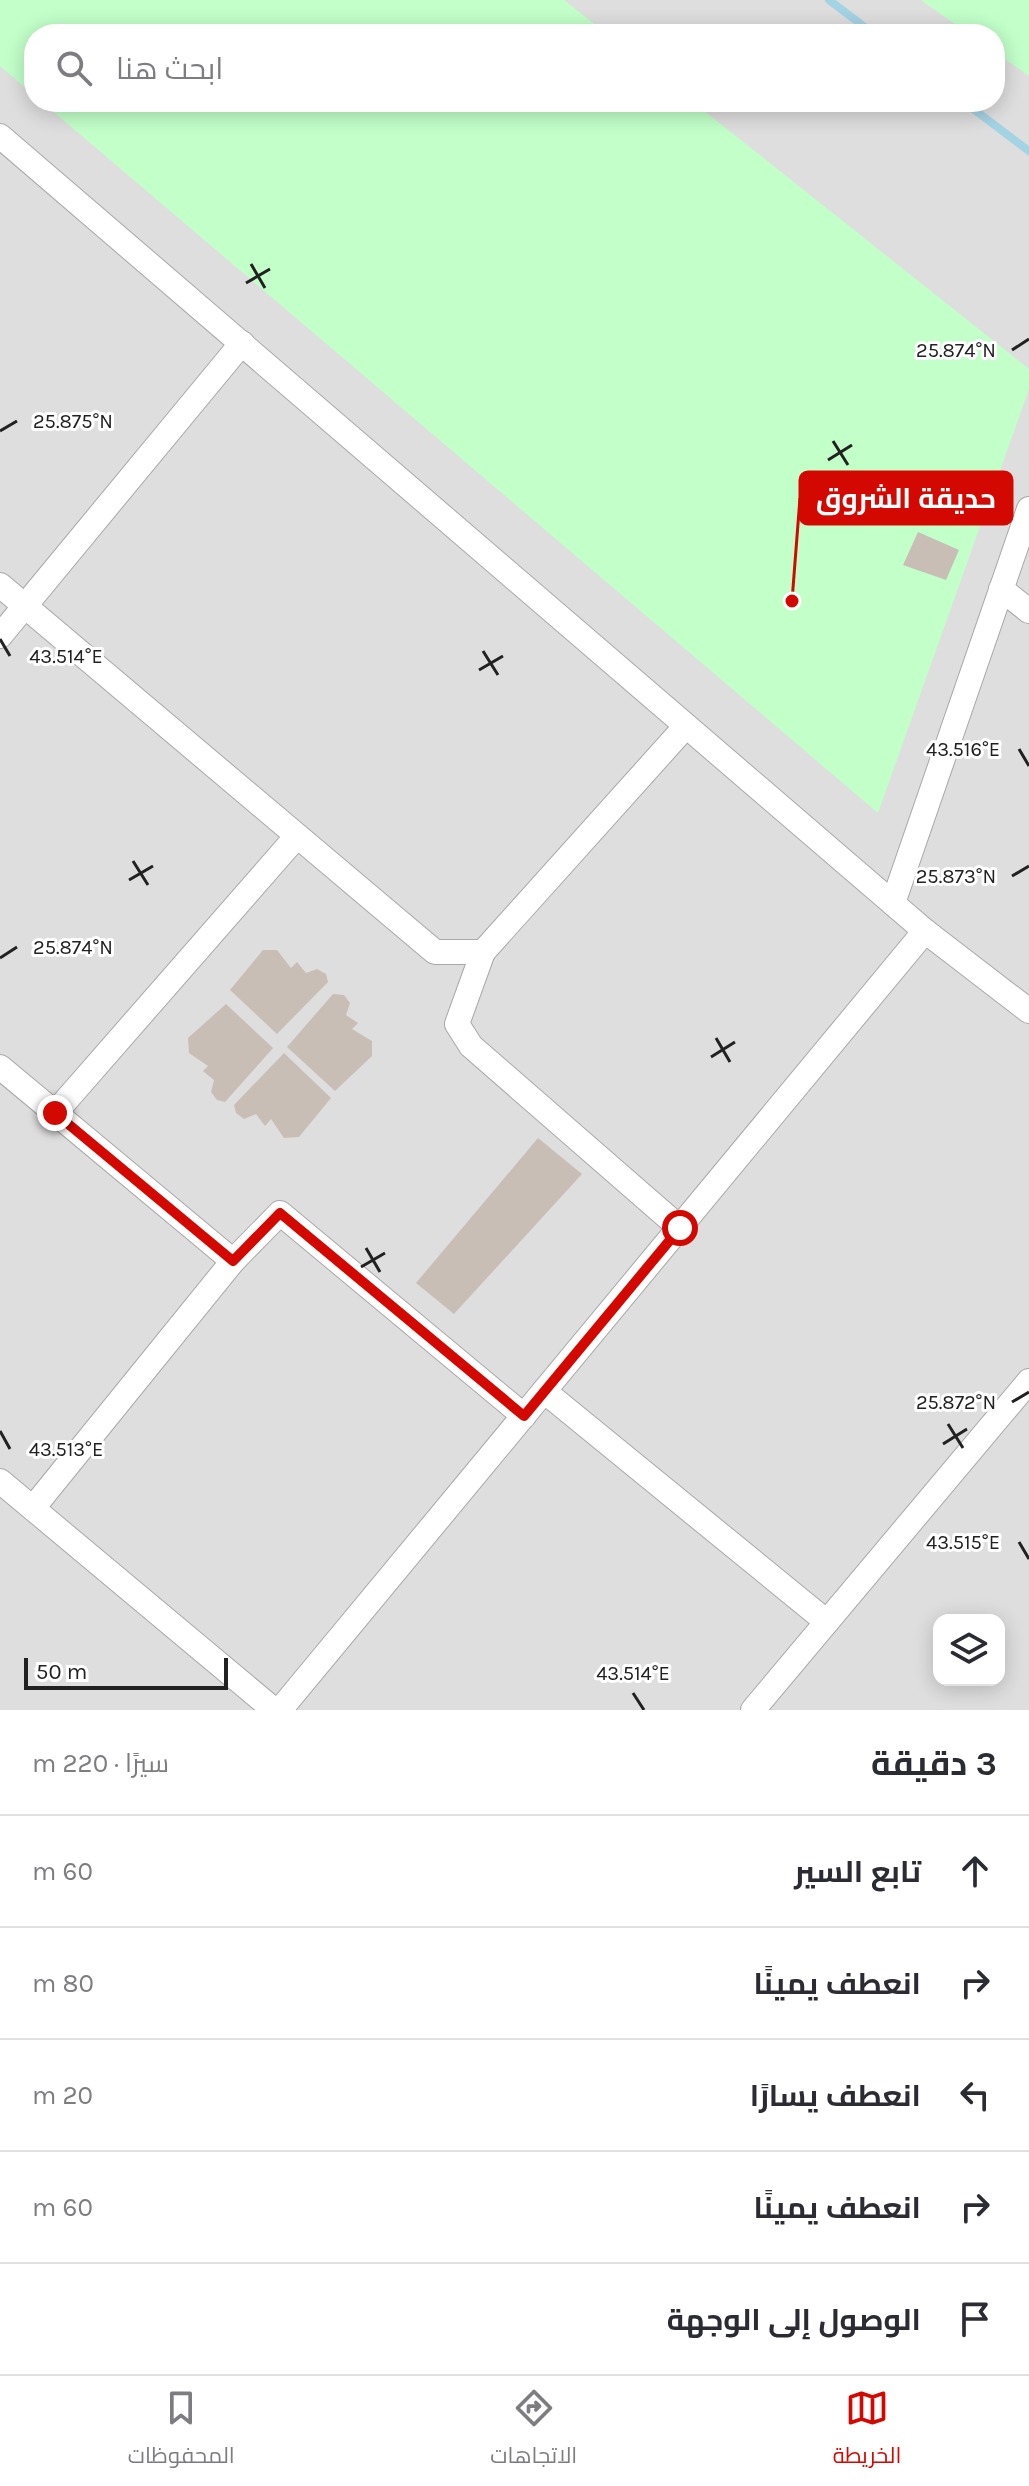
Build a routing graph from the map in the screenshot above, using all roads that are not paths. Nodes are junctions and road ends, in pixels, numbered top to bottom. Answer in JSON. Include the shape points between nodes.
{"nodes":[{"id":1,"x":0,"y":136,"type":"edge"},
{"id":2,"x":242,"y":343,"type":"junction"},
{"id":3,"x":1029,"y":509,"type":"edge"},
{"id":4,"x":0,"y":585,"type":"edge"},
{"id":5,"x":1001,"y":589,"type":"junction"},
{"id":6,"x":23,"y":604,"type":"junction"},
{"id":7,"x":1029,"y":611,"type":"edge"},
{"id":8,"x":0,"y":636,"type":"edge"},
{"id":9,"x":686,"y":726,"type":"junction"},
{"id":10,"x":297,"y":836,"type":"junction"},
{"id":11,"x":893,"y":903,"type":"junction"},
{"id":12,"x":925,"y":931,"type":"junction"},
{"id":13,"x":483,"y":952,"type":"junction"},
{"id":14,"x":1029,"y":1011,"type":"edge"},
{"id":15,"x":0,"y":1067,"type":"edge"},
{"id":16,"x":55,"y":1113,"type":"junction"},
{"id":17,"x":680,"y":1228,"type":"junction"},
{"id":18,"x":233,"y":1261,"type":"junction"},
{"id":19,"x":1029,"y":1381,"type":"edge"},
{"id":20,"x":544,"y":1391,"type":"junction"},
{"id":21,"x":524,"y":1416,"type":"junction"},
{"id":22,"x":0,"y":1481,"type":"edge"},
{"id":23,"x":33,"y":1508,"type":"junction"},
{"id":24,"x":827,"y":1622,"type":"junction"},
{"id":25,"x":277,"y":1710,"type":"edge"},
{"id":26,"x":753,"y":1710,"type":"edge"}],
"edges":[{"from":1,"to":2,"type":"street"},
{"from":2,"to":6,"type":"street"},
{"from":2,"to":9,"type":"street"},
{"from":3,"to":5,"type":"street"},
{"from":4,"to":6,"type":"street"},
{"from":5,"to":7,"type":"street"},
{"from":5,"to":11,"type":"street"},
{"from":6,"to":8,"type":"street"},
{"from":6,"to":10,"type":"street"},
{"from":9,"to":11,"type":"street"},
{"from":9,"to":13,"type":"street"},
{"from":10,"to":13,"type":"street","via":[[435,952]]},
{"from":10,"to":16,"type":"street"},
{"from":11,"to":12,"type":"street"},
{"from":12,"to":14,"type":"street"},
{"from":12,"to":17,"type":"street"},
{"from":13,"to":17,"type":"street","via":[[457,1024],[471,1046]]},
{"from":15,"to":16,"type":"street"},
{"from":16,"to":18,"type":"street"},
{"from":17,"to":20,"type":"street"},
{"from":18,"to":21,"type":"street","via":[[280,1213]]},
{"from":18,"to":23,"type":"street"},
{"from":19,"to":24,"type":"street"},
{"from":20,"to":21,"type":"street"},
{"from":20,"to":24,"type":"street"},
{"from":21,"to":25,"type":"street"},
{"from":22,"to":23,"type":"street"},
{"from":23,"to":25,"type":"street"},
{"from":24,"to":26,"type":"street"}]}
